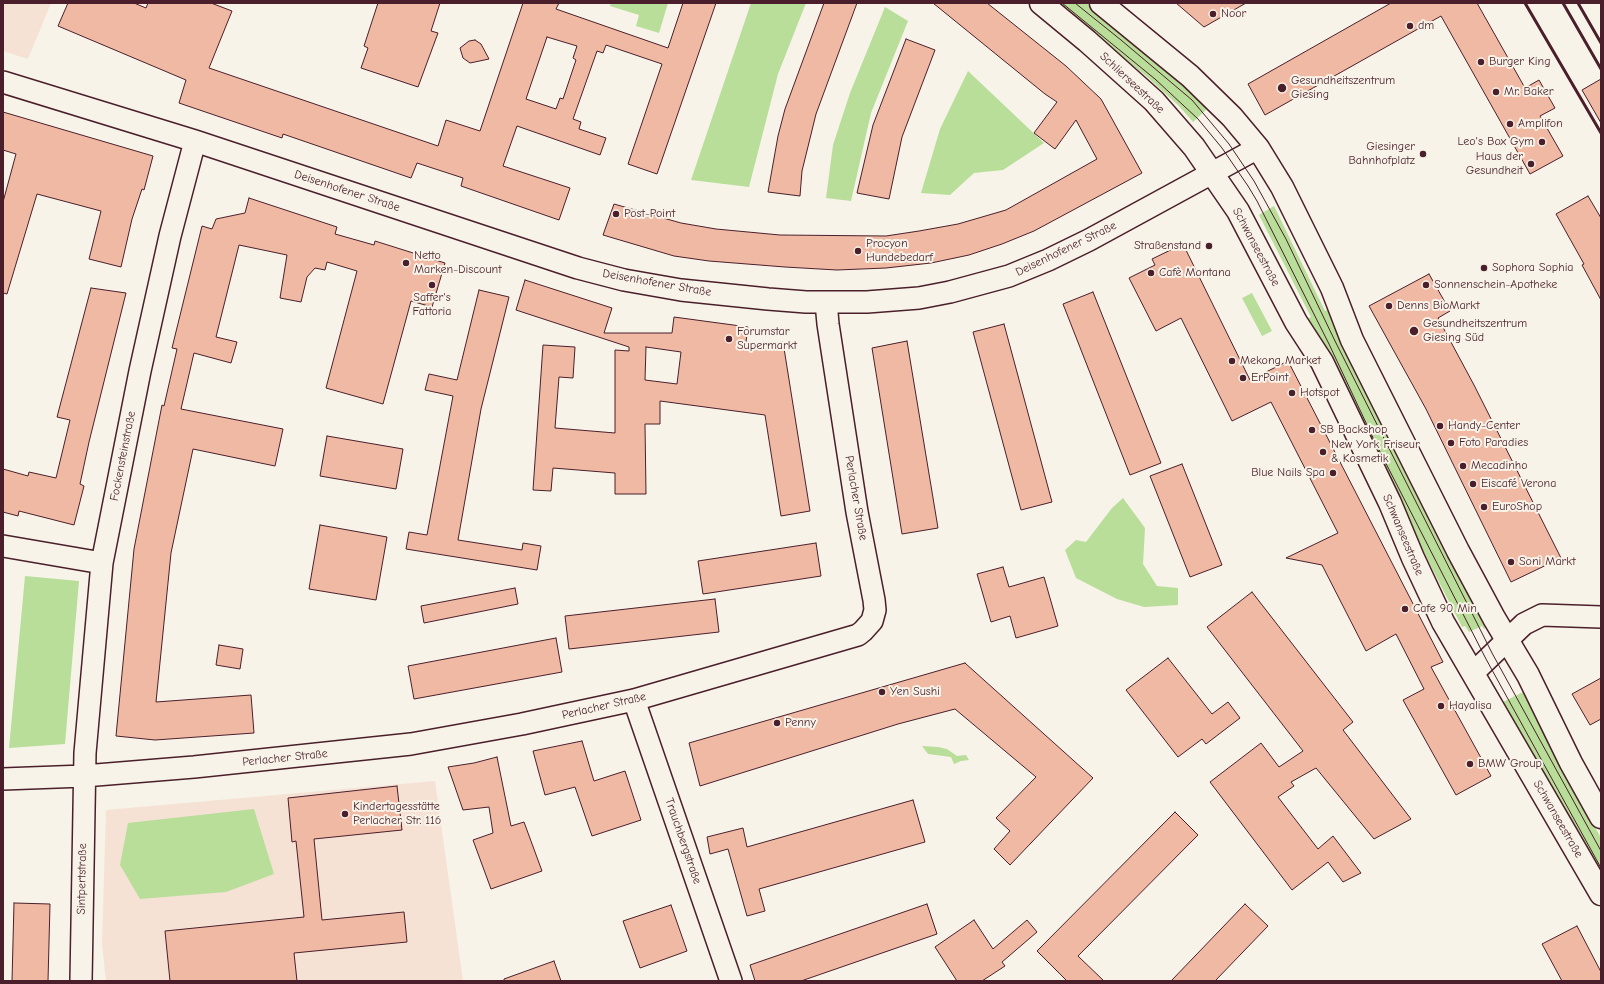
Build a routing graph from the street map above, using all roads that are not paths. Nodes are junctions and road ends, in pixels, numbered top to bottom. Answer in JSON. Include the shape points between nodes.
{"nodes":[{"id":1,"x":1041,"y":3,"type":"edge"},
{"id":2,"x":1100,"y":3,"type":"edge"},
{"id":3,"x":3,"y":82,"type":"edge"},
{"id":4,"x":195,"y":141,"type":"junction"},
{"id":5,"x":1258,"y":148,"type":"junction"},
{"id":6,"x":1212,"y":173,"type":"junction"},
{"id":7,"x":826,"y":302,"type":"junction"},
{"id":8,"x":3,"y":546,"type":"edge"},
{"id":9,"x":102,"y":563,"type":"junction"},
{"id":10,"x":1601,"y":617,"type":"edge"},
{"id":11,"x":1506,"y":640,"type":"junction"},
{"id":12,"x":1472,"y":672,"type":"junction"},
{"id":13,"x":634,"y":700,"type":"junction"},
{"id":14,"x":84,"y":776,"type":"junction"},
{"id":15,"x":3,"y":779,"type":"edge"},
{"id":16,"x":1601,"y":817,"type":"edge"},
{"id":17,"x":1601,"y":894,"type":"edge"},
{"id":18,"x":81,"y":981,"type":"edge"},
{"id":19,"x":732,"y":981,"type":"edge"}],
"edges":[{"from":1,"to":6,"type":"main road","name":"Schlierseestraße","via":[[1154,101],[1182,132]]},
{"from":2,"to":5,"type":"main road","via":[[1201,86]]},
{"from":3,"to":4,"type":"street","name":"Deisenhofener Straße"},
{"from":4,"to":7,"type":"street","name":"Deisenhofener Straße","via":[[555,260],[624,280],[768,300]]},
{"from":4,"to":9,"type":"street","name":"Fockensteinstraße","via":[[170,236],[140,370]]},
{"from":5,"to":6,"type":"street","name":"Deisenhofener Straße"},
{"from":5,"to":11,"type":"main road","via":[[1282,187],[1332,288],[1352,340],[1458,551]]},
{"from":6,"to":7,"type":"street","name":"Deisenhofener Straße","via":[[1089,240],[1008,276],[919,298],[882,302]]},
{"from":6,"to":12,"type":"main road","name":"Schwanseestraße","via":[[1238,211],[1296,322],[1322,362],[1383,488],[1430,596]]},
{"from":7,"to":13,"type":"street","name":"Perlacher Straße","via":[[857,512],[874,600],[872,621],[863,631],[851,638]]},
{"from":8,"to":9,"type":"street"},
{"from":9,"to":14,"type":"street","name":"Fockensteinstraße"},
{"from":10,"to":11,"type":"street","via":[[1542,615],[1524,624]]},
{"from":11,"to":12,"type":"street"},
{"from":11,"to":16,"type":"main road","via":[[1528,676]]},
{"from":12,"to":17,"type":"main road","name":"Schwanseestraße"},
{"from":13,"to":14,"type":"street","name":"Perlacher Straße","via":[[522,724],[389,747]]},
{"from":13,"to":19,"type":"street","name":"Trauchbergstraße"},
{"from":14,"to":15,"type":"street","name":"Perlacher Straße"},
{"from":14,"to":18,"type":"street","name":"Sintpertstraße"}]}
